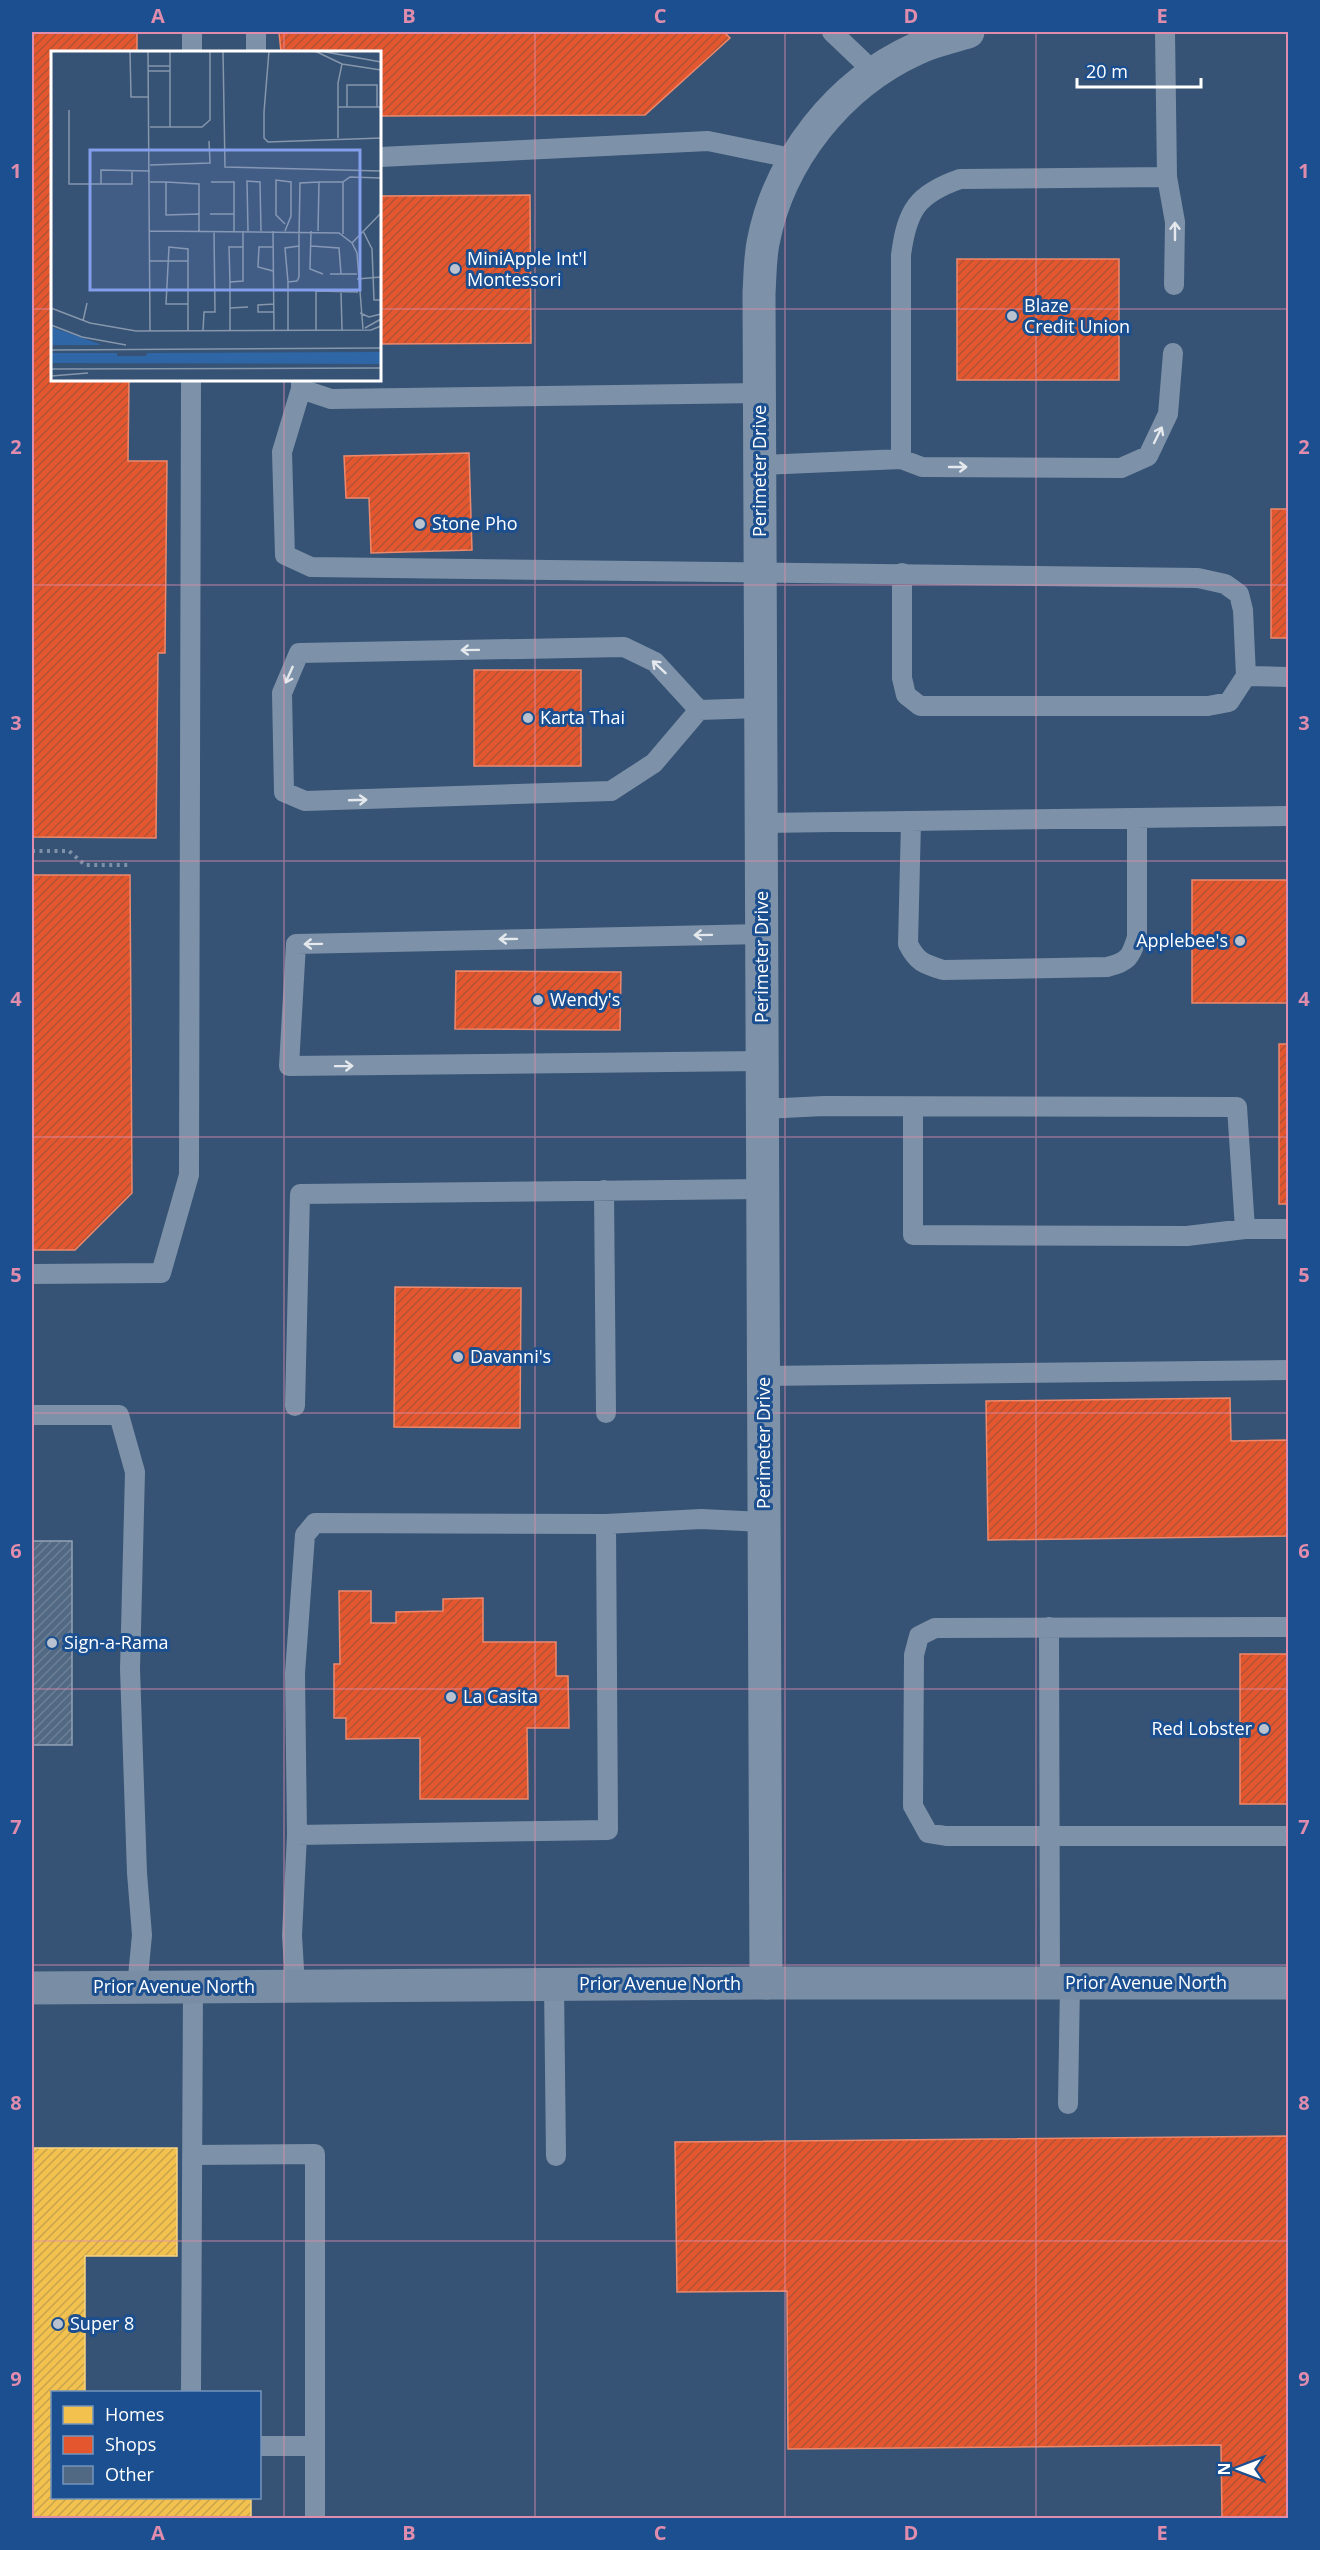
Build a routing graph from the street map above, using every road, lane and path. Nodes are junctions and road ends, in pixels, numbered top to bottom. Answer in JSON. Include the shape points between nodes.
{"nodes":[{"id":1,"x":192,"y":32,"type":"edge"},
{"id":2,"x":256,"y":32,"type":"edge"},
{"id":3,"x":832,"y":32,"type":"edge"},
{"id":4,"x":968,"y":32,"type":"edge"},
{"id":5,"x":1165,"y":32,"type":"edge"},
{"id":6,"x":192,"y":51,"type":"edge"},
{"id":7,"x":256,"y":51,"type":"edge"},
{"id":8,"x":874,"y":72,"type":"junction"},
{"id":9,"x":381,"y":157,"type":"edge"},
{"id":10,"x":796,"y":159,"type":"junction"},
{"id":11,"x":1167,"y":177,"type":"junction"},
{"id":12,"x":1174,"y":285,"type":"dead end"},
{"id":13,"x":1173,"y":353,"type":"dead end"},
{"id":14,"x":191,"y":381,"type":"edge"},
{"id":15,"x":301,"y":384,"type":"edge"},
{"id":16,"x":760,"y":393,"type":"junction"},
{"id":17,"x":901,"y":459,"type":"junction"},
{"id":18,"x":760,"y":465,"type":"junction"},
{"id":19,"x":760,"y":572,"type":"junction"},
{"id":20,"x":902,"y":573,"type":"junction"},
{"id":21,"x":1246,"y":676,"type":"junction"},
{"id":22,"x":1288,"y":676,"type":"edge"},
{"id":23,"x":760,"y":708,"type":"junction"},
{"id":24,"x":699,"y":710,"type":"junction"},
{"id":25,"x":1288,"y":816,"type":"edge"},
{"id":26,"x":1137,"y":819,"type":"junction"},
{"id":27,"x":911,"y":822,"type":"junction"},
{"id":28,"x":761,"y":823,"type":"junction"},
{"id":29,"x":32,"y":851,"type":"edge"},
{"id":30,"x":128,"y":865,"type":"dead end"},
{"id":31,"x":762,"y":934,"type":"junction"},
{"id":32,"x":762,"y":1061,"type":"junction"},
{"id":33,"x":913,"y":1107,"type":"junction"},
{"id":34,"x":763,"y":1109,"type":"junction"},
{"id":35,"x":763,"y":1189,"type":"junction"},
{"id":36,"x":604,"y":1190,"type":"junction"},
{"id":37,"x":1245,"y":1229,"type":"junction"},
{"id":38,"x":1288,"y":1229,"type":"edge"},
{"id":39,"x":32,"y":1274,"type":"edge"},
{"id":40,"x":1288,"y":1370,"type":"edge"},
{"id":41,"x":763,"y":1376,"type":"junction"},
{"id":42,"x":295,"y":1406,"type":"dead end"},
{"id":43,"x":606,"y":1413,"type":"dead end"},
{"id":44,"x":32,"y":1415,"type":"edge"},
{"id":45,"x":764,"y":1522,"type":"junction"},
{"id":46,"x":606,"y":1524,"type":"junction"},
{"id":47,"x":1288,"y":1626,"type":"edge"},
{"id":48,"x":1049,"y":1627,"type":"junction"},
{"id":49,"x":297,"y":1835,"type":"junction"},
{"id":50,"x":1049,"y":1835,"type":"junction"},
{"id":51,"x":1288,"y":1836,"type":"edge"},
{"id":52,"x":766,"y":1983,"type":"junction"},
{"id":53,"x":1060,"y":1983,"type":"junction"},
{"id":54,"x":1288,"y":1983,"type":"edge"},
{"id":55,"x":554,"y":1984,"type":"junction"},
{"id":56,"x":193,"y":1986,"type":"junction"},
{"id":57,"x":295,"y":1986,"type":"junction"},
{"id":58,"x":137,"y":1987,"type":"junction"},
{"id":59,"x":32,"y":1988,"type":"edge"},
{"id":60,"x":1068,"y":2104,"type":"dead end"},
{"id":61,"x":192,"y":2155,"type":"junction"},
{"id":62,"x":556,"y":2156,"type":"dead end"},
{"id":63,"x":190,"y":2391,"type":"edge"},
{"id":64,"x":261,"y":2446,"type":"edge"},
{"id":65,"x":315,"y":2446,"type":"junction"},
{"id":66,"x":315,"y":2518,"type":"edge"}],
"edges":[{"from":1,"to":6,"type":"lane"},
{"from":2,"to":7,"type":"lane"},
{"from":3,"to":8,"type":"lane"},
{"from":4,"to":8,"type":"street","name":"Perimeter Drive","via":[[916,48]]},
{"from":5,"to":11,"type":"lane"},
{"from":8,"to":10,"type":"street","name":"Perimeter Drive","via":[[833,107]]},
{"from":9,"to":10,"type":"lane","via":[[708,141]]},
{"from":10,"to":16,"type":"street","name":"Perimeter Drive","via":[[778,193],[763,243]]},
{"from":12,"to":11,"type":"lane","one_way":true,"via":[[1175,222]]},
{"from":11,"to":17,"type":"lane","via":[[960,179],[922,197],[903,235],[901,255]]},
{"from":17,"to":13,"type":"lane","one_way":true,"via":[[922,467],[1120,468],[1148,456],[1168,414]]},
{"from":14,"to":39,"type":"lane","via":[[189,1175],[161,1273]]},
{"from":15,"to":16,"type":"lane","via":[[331,399]]},
{"from":15,"to":19,"type":"lane","via":[[282,452],[285,555],[311,567]]},
{"from":16,"to":18,"type":"street","name":"Perimeter Drive"},
{"from":17,"to":18,"type":"lane"},
{"from":18,"to":19,"type":"street","name":"Perimeter Drive"},
{"from":19,"to":20,"type":"lane"},
{"from":19,"to":23,"type":"street","name":"Perimeter Drive"},
{"from":20,"to":21,"type":"lane","via":[[1198,578],[1225,584],[1239,594],[1243,610]]},
{"from":20,"to":21,"type":"lane","via":[[902,678],[906,694],[920,706],[1208,706],[1229,702]]},
{"from":21,"to":22,"type":"lane"},
{"from":23,"to":24,"type":"lane"},
{"from":23,"to":28,"type":"street","name":"Perimeter Drive"},
{"from":24,"to":24,"type":"lane","one_way":true,"via":[[655,662],[624,647],[299,653],[282,693],[284,792],[305,801],[611,791],[654,763]]},
{"from":25,"to":26,"type":"lane"},
{"from":26,"to":27,"type":"lane"},
{"from":26,"to":27,"type":"lane","via":[[1137,937],[1122,964],[943,970],[914,957],[908,944]]},
{"from":27,"to":28,"type":"lane"},
{"from":28,"to":31,"type":"street","name":"Perimeter Drive"},
{"from":29,"to":30,"type":"path","via":[[69,850],[85,865]]},
{"from":31,"to":32,"type":"street","name":"Perimeter Drive"},
{"from":31,"to":32,"type":"lane","one_way":true,"via":[[296,944],[289,1066]]},
{"from":32,"to":34,"type":"street","name":"Perimeter Drive"},
{"from":33,"to":34,"type":"lane"},
{"from":33,"to":37,"type":"lane","via":[[1237,1107]]},
{"from":33,"to":37,"type":"lane","via":[[913,1235],[1187,1236]]},
{"from":34,"to":35,"type":"street","name":"Perimeter Drive"},
{"from":35,"to":36,"type":"lane"},
{"from":35,"to":41,"type":"street","name":"Perimeter Drive"},
{"from":36,"to":42,"type":"lane","via":[[300,1194]]},
{"from":36,"to":43,"type":"lane"},
{"from":37,"to":38,"type":"lane"},
{"from":40,"to":41,"type":"lane"},
{"from":41,"to":45,"type":"street","name":"Perimeter Drive"},
{"from":44,"to":58,"type":"lane","via":[[119,1415],[135,1472],[130,1670],[142,1935]]},
{"from":45,"to":46,"type":"lane","via":[[701,1519]]},
{"from":45,"to":52,"type":"street","name":"Perimeter Drive"},
{"from":46,"to":49,"type":"lane","via":[[315,1523],[305,1535],[295,1673]]},
{"from":46,"to":49,"type":"lane","via":[[608,1830]]},
{"from":47,"to":48,"type":"lane"},
{"from":48,"to":50,"type":"lane"},
{"from":48,"to":50,"type":"lane","via":[[935,1628],[919,1636],[914,1655],[913,1806],[928,1833]]},
{"from":49,"to":57,"type":"lane","via":[[292,1935]]},
{"from":50,"to":51,"type":"lane"},
{"from":50,"to":53,"type":"lane"},
{"from":52,"to":53,"type":"street","name":"Prior Avenue North"},
{"from":52,"to":55,"type":"street","name":"Prior Avenue North"},
{"from":53,"to":54,"type":"street","name":"Prior Avenue North"},
{"from":53,"to":60,"type":"lane"},
{"from":55,"to":57,"type":"street","name":"Prior Avenue North"},
{"from":55,"to":62,"type":"lane"},
{"from":56,"to":57,"type":"street","name":"Prior Avenue North"},
{"from":56,"to":58,"type":"street","name":"Prior Avenue North"},
{"from":56,"to":61,"type":"lane"},
{"from":58,"to":59,"type":"street","name":"Prior Avenue North"},
{"from":61,"to":63,"type":"lane"},
{"from":61,"to":65,"type":"lane","via":[[315,2154]]},
{"from":64,"to":65,"type":"lane"},
{"from":65,"to":66,"type":"lane"}]}
